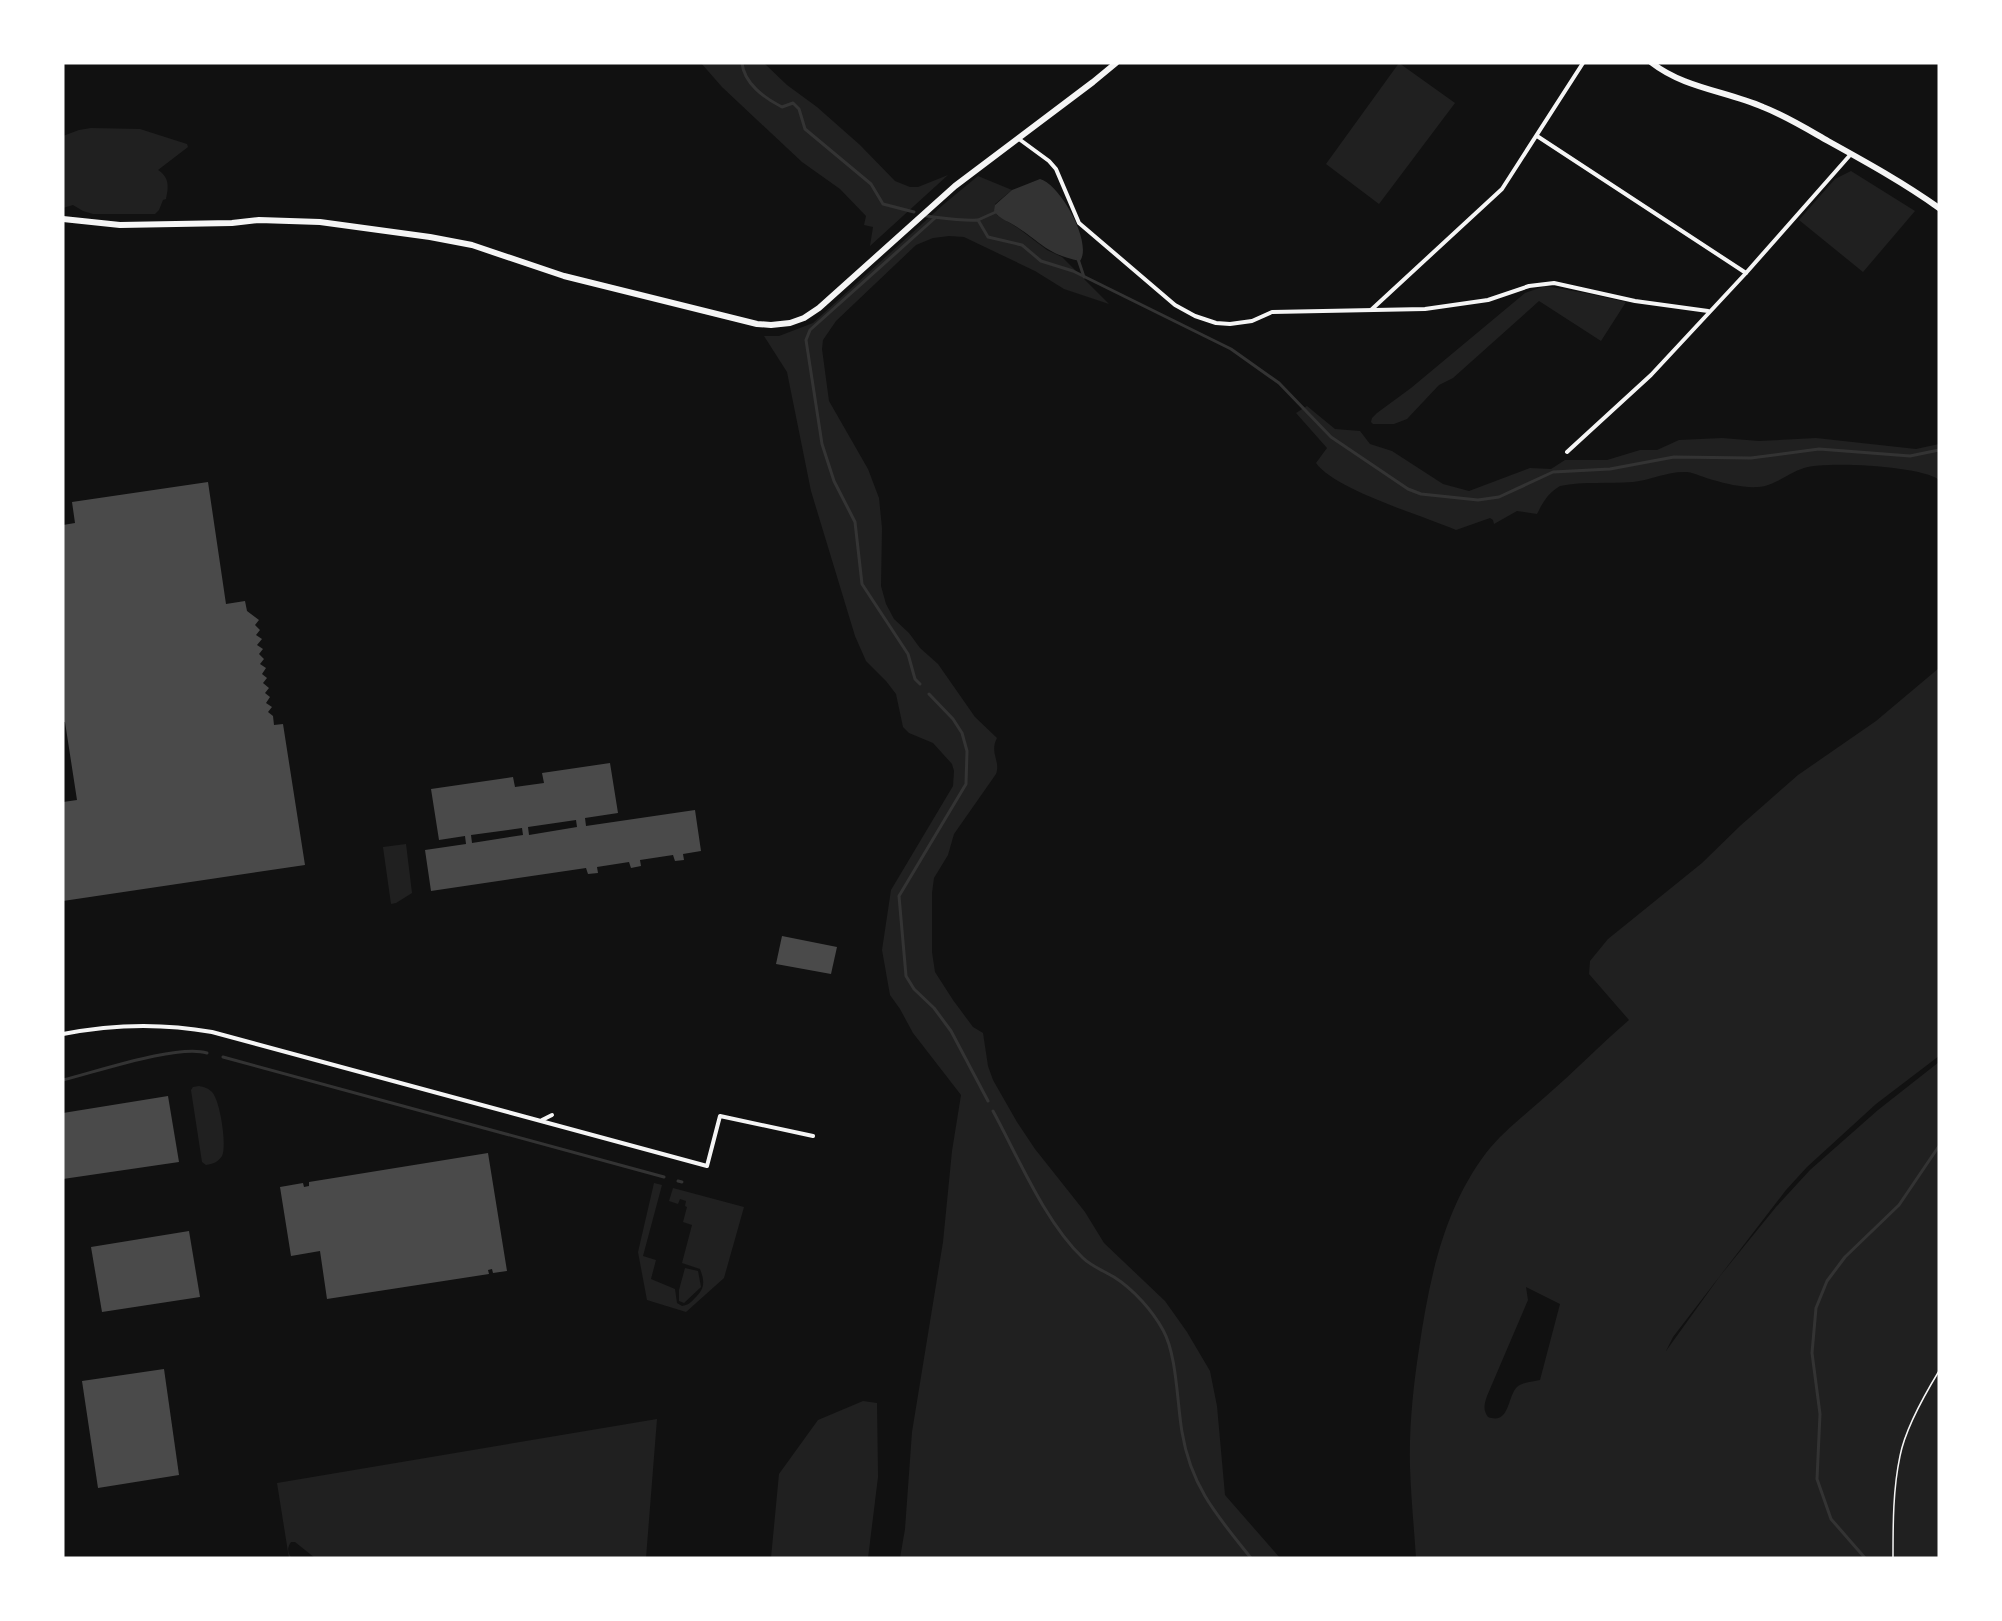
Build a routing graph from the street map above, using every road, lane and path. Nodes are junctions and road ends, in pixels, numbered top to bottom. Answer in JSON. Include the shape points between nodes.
{"nodes":[{"id":1,"x":1116,"y":63,"type":"edge"},
{"id":2,"x":1583,"y":63,"type":"edge"},
{"id":3,"x":1652,"y":63,"type":"edge"},
{"id":4,"x":1537,"y":136,"type":"junction"},
{"id":5,"x":1017,"y":138,"type":"junction"},
{"id":6,"x":1852,"y":153,"type":"junction"},
{"id":7,"x":1939,"y":208,"type":"edge"},
{"id":8,"x":63,"y":219,"type":"edge"},
{"id":9,"x":1746,"y":273,"type":"junction"},
{"id":10,"x":1370,"y":310,"type":"junction"},
{"id":11,"x":1708,"y":311,"type":"junction"},
{"id":12,"x":1567,"y":452,"type":"dead end"},
{"id":13,"x":63,"y":1034,"type":"edge"},
{"id":14,"x":552,"y":1115,"type":"dead end"},
{"id":15,"x":541,"y":1121,"type":"junction"},
{"id":16,"x":813,"y":1136,"type":"dead end"},
{"id":17,"x":1939,"y":1371,"type":"edge"},
{"id":18,"x":1893,"y":1558,"type":"edge"}],
"edges":[{"from":1,"to":5,"type":"main road"},
{"from":2,"to":4,"type":"street"},
{"from":3,"to":6,"type":"main road","via":[[1682,81],[1774,111]]},
{"from":4,"to":9,"type":"street"},
{"from":4,"to":10,"type":"street","via":[[1502,189]]},
{"from":5,"to":8,"type":"main road","via":[[955,186],[819,308],[804,318],[779,325],[733,319],[564,276],[491,250],[430,237],[320,222],[120,225]]},
{"from":5,"to":10,"type":"street","via":[[1056,169],[1079,223],[1184,311],[1230,324],[1252,321],[1272,312]]},
{"from":6,"to":7,"type":"main road"},
{"from":6,"to":9,"type":"street"},
{"from":9,"to":11,"type":"street"},
{"from":10,"to":11,"type":"street","via":[[1425,309],[1476,302],[1554,282],[1635,301]]},
{"from":11,"to":12,"type":"street","via":[[1652,375]]},
{"from":13,"to":15,"type":"street","via":[[117,1025],[192,1028]]},
{"from":14,"to":15,"type":"street"},
{"from":15,"to":16,"type":"street","via":[[707,1166],[720,1116]]},
{"from":17,"to":18,"type":"path","via":[[1922,1400],[1900,1454],[1893,1507]]}]}
